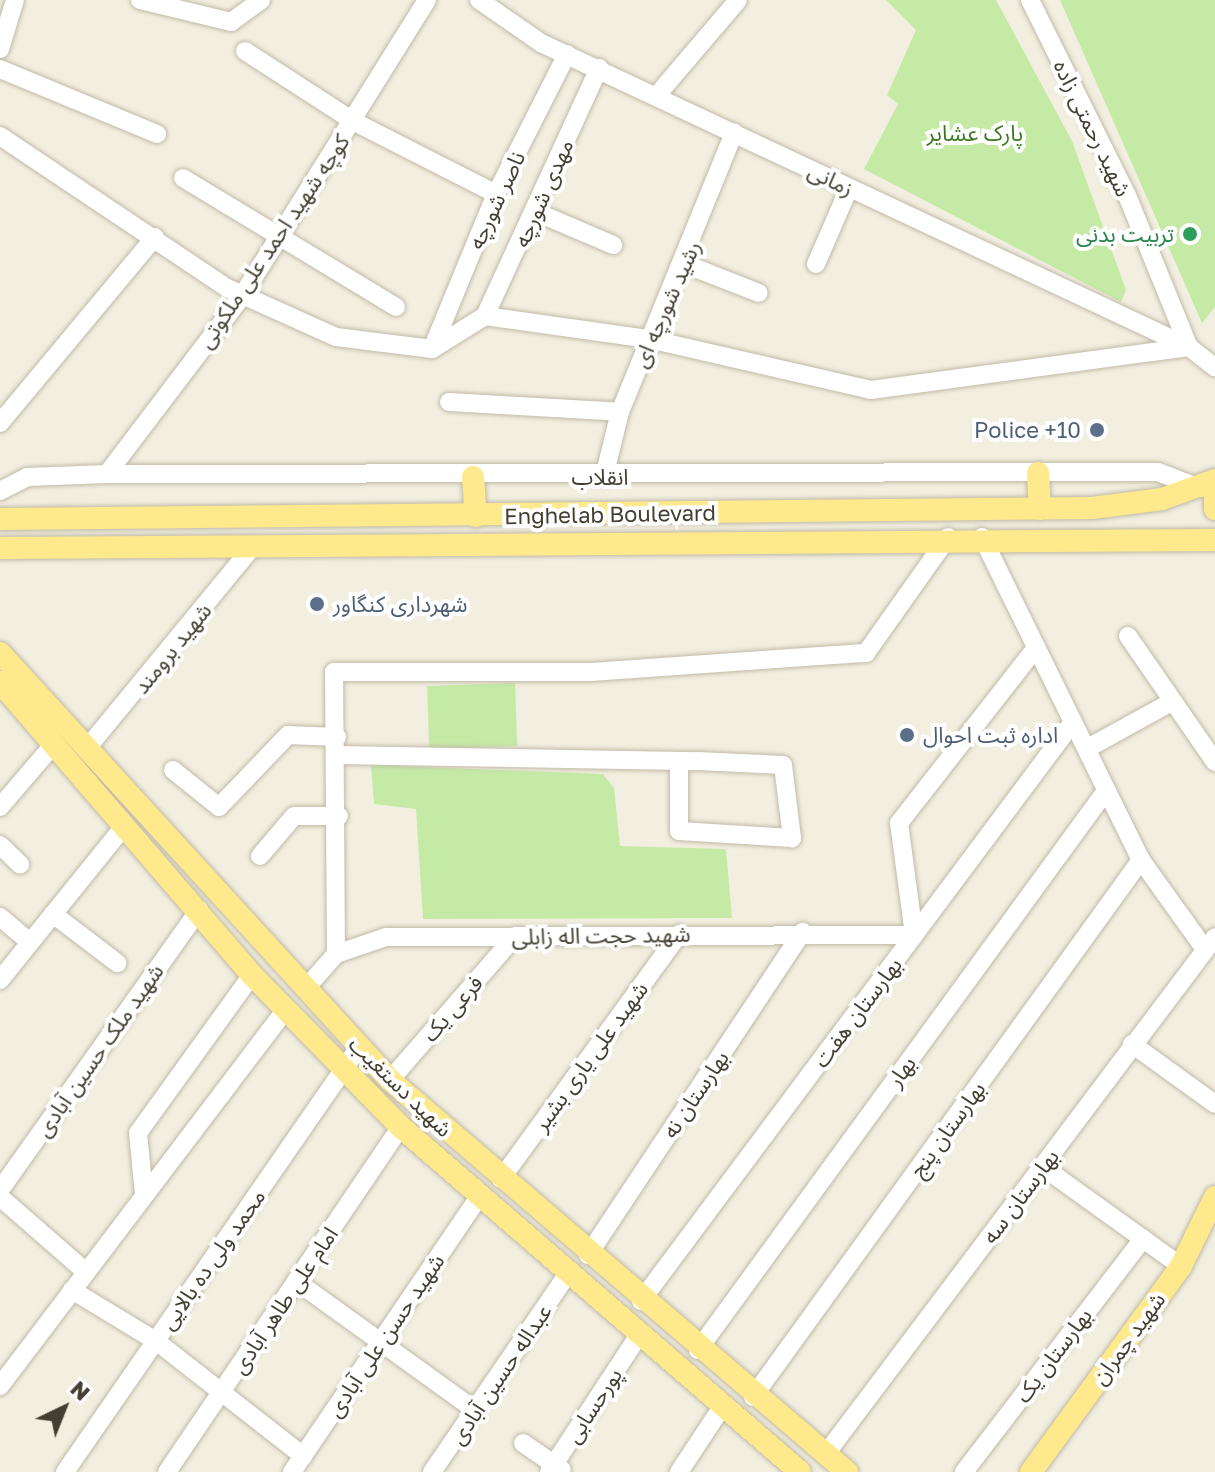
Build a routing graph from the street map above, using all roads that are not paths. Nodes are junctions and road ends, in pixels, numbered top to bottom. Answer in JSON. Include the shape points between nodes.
{"nodes":[{"id":1,"x":15,"y":0,"type":"edge"},
{"id":2,"x":140,"y":0,"type":"edge"},
{"id":3,"x":261,"y":0,"type":"edge"},
{"id":4,"x":427,"y":0,"type":"edge"},
{"id":5,"x":479,"y":0,"type":"edge"},
{"id":6,"x":738,"y":0,"type":"edge"},
{"id":7,"x":1030,"y":0,"type":"edge"},
{"id":8,"x":2,"y":37,"type":"edge"},
{"id":9,"x":245,"y":51,"type":"dead end"},
{"id":10,"x":567,"y":54,"type":"junction"},
{"id":11,"x":599,"y":68,"type":"junction"},
{"id":12,"x":0,"y":69,"type":"edge"},
{"id":13,"x":658,"y":94,"type":"junction"},
{"id":14,"x":353,"y":121,"type":"junction"},
{"id":15,"x":734,"y":132,"type":"junction"},
{"id":16,"x":157,"y":134,"type":"dead end"},
{"id":17,"x":1,"y":140,"type":"edge"},
{"id":18,"x":183,"y":178,"type":"dead end"},
{"id":19,"x":849,"y":188,"type":"junction"},
{"id":20,"x":496,"y":194,"type":"junction"},
{"id":21,"x":536,"y":212,"type":"junction"},
{"id":22,"x":155,"y":237,"type":"junction"},
{"id":23,"x":278,"y":239,"type":"junction"},
{"id":24,"x":613,"y":245,"type":"dead end"},
{"id":25,"x":685,"y":264,"type":"junction"},
{"id":26,"x":816,"y":264,"type":"dead end"},
{"id":27,"x":759,"y":293,"type":"dead end"},
{"id":28,"x":242,"y":296,"type":"junction"},
{"id":29,"x":396,"y":307,"type":"dead end"},
{"id":30,"x":485,"y":316,"type":"junction"},
{"id":31,"x":649,"y":339,"type":"junction"},
{"id":32,"x":1189,"y":347,"type":"junction"},
{"id":33,"x":432,"y":349,"type":"junction"},
{"id":34,"x":1212,"y":358,"type":"edge"},
{"id":35,"x":1215,"y":377,"type":"edge"},
{"id":36,"x":449,"y":402,"type":"dead end"},
{"id":37,"x":620,"y":412,"type":"junction"},
{"id":38,"x":0,"y":423,"type":"edge"},
{"id":39,"x":1038,"y":473,"type":"junction"},
{"id":40,"x":107,"y":474,"type":"junction"},
{"id":41,"x":473,"y":477,"type":"junction"},
{"id":42,"x":604,"y":477,"type":"junction"},
{"id":43,"x":1210,"y":487,"type":"edge"},
{"id":44,"x":0,"y":491,"type":"edge"},
{"id":45,"x":1040,"y":509,"type":"junction"},
{"id":46,"x":1215,"y":509,"type":"edge"},
{"id":47,"x":476,"y":516,"type":"junction"},
{"id":48,"x":0,"y":519,"type":"edge"},
{"id":49,"x":948,"y":537,"type":"junction"},
{"id":50,"x":982,"y":537,"type":"junction"},
{"id":51,"x":1215,"y":540,"type":"edge"},
{"id":52,"x":253,"y":546,"type":"junction"},
{"id":53,"x":0,"y":548,"type":"edge"},
{"id":54,"x":1128,"y":636,"type":"dead end"},
{"id":55,"x":1035,"y":649,"type":"junction"},
{"id":56,"x":0,"y":653,"type":"edge"},
{"id":57,"x":0,"y":682,"type":"edge"},
{"id":58,"x":1173,"y":701,"type":"junction"},
{"id":59,"x":1073,"y":722,"type":"junction"},
{"id":60,"x":54,"y":744,"type":"junction"},
{"id":61,"x":337,"y":746,"type":"junction"},
{"id":62,"x":88,"y":747,"type":"junction"},
{"id":63,"x":1088,"y":748,"type":"junction"},
{"id":64,"x":679,"y":761,"type":"junction"},
{"id":65,"x":1215,"y":762,"type":"edge"},
{"id":66,"x":173,"y":770,"type":"dead end"},
{"id":67,"x":1105,"y":792,"type":"junction"},
{"id":68,"x":0,"y":807,"type":"edge"},
{"id":69,"x":339,"y":816,"type":"junction"},
{"id":70,"x":125,"y":825,"type":"junction"},
{"id":71,"x":0,"y":845,"type":"edge"},
{"id":72,"x":260,"y":856,"type":"dead end"},
{"id":73,"x":1141,"y":860,"type":"junction"},
{"id":74,"x":20,"y":864,"type":"dead end"},
{"id":75,"x":199,"y":910,"type":"junction"},
{"id":76,"x":53,"y":914,"type":"junction"},
{"id":77,"x":0,"y":917,"type":"edge"},
{"id":78,"x":803,"y":932,"type":"junction"},
{"id":79,"x":679,"y":934,"type":"junction"},
{"id":80,"x":914,"y":935,"type":"junction"},
{"id":81,"x":515,"y":936,"type":"junction"},
{"id":82,"x":30,"y":942,"type":"junction"},
{"id":83,"x":1209,"y":942,"type":"edge"},
{"id":84,"x":336,"y":954,"type":"junction"},
{"id":85,"x":117,"y":963,"type":"dead end"},
{"id":86,"x":252,"y":975,"type":"junction"},
{"id":87,"x":0,"y":980,"type":"edge"},
{"id":88,"x":306,"y":988,"type":"junction"},
{"id":89,"x":286,"y":1009,"type":"junction"},
{"id":90,"x":1132,"y":1044,"type":"junction"},
{"id":91,"x":359,"y":1047,"type":"junction"},
{"id":92,"x":345,"y":1067,"type":"junction"},
{"id":93,"x":390,"y":1080,"type":"junction"},
{"id":94,"x":371,"y":1096,"type":"junction"},
{"id":95,"x":1215,"y":1104,"type":"edge"},
{"id":96,"x":401,"y":1127,"type":"junction"},
{"id":97,"x":1043,"y":1167,"type":"junction"},
{"id":98,"x":501,"y":1179,"type":"junction"},
{"id":99,"x":0,"y":1190,"type":"edge"},
{"id":100,"x":144,"y":1195,"type":"junction"},
{"id":101,"x":0,"y":1197,"type":"edge"},
{"id":102,"x":1215,"y":1197,"type":"edge"},
{"id":103,"x":478,"y":1198,"type":"junction"},
{"id":104,"x":1143,"y":1239,"type":"junction"},
{"id":105,"x":588,"y":1255,"type":"junction"},
{"id":106,"x":1181,"y":1266,"type":"junction"},
{"id":107,"x":86,"y":1272,"type":"junction"},
{"id":108,"x":567,"y":1275,"type":"junction"},
{"id":109,"x":296,"y":1281,"type":"junction"},
{"id":110,"x":72,"y":1290,"type":"junction"},
{"id":111,"x":641,"y":1301,"type":"junction"},
{"id":112,"x":637,"y":1338,"type":"junction"},
{"id":113,"x":156,"y":1341,"type":"junction"},
{"id":114,"x":379,"y":1344,"type":"junction"},
{"id":115,"x":698,"y":1350,"type":"junction"},
{"id":116,"x":0,"y":1386,"type":"edge"},
{"id":117,"x":220,"y":1393,"type":"junction"},
{"id":118,"x":753,"y":1397,"type":"junction"},
{"id":119,"x":475,"y":1410,"type":"junction"},
{"id":120,"x":720,"y":1410,"type":"junction"},
{"id":121,"x":523,"y":1443,"type":"dead end"},
{"id":122,"x":825,"y":1455,"type":"junction"},
{"id":123,"x":303,"y":1456,"type":"junction"},
{"id":124,"x":555,"y":1470,"type":"edge"},
{"id":125,"x":65,"y":1472,"type":"edge"},
{"id":126,"x":167,"y":1472,"type":"edge"},
{"id":127,"x":292,"y":1472,"type":"edge"},
{"id":128,"x":432,"y":1472,"type":"edge"},
{"id":129,"x":679,"y":1472,"type":"edge"},
{"id":130,"x":800,"y":1472,"type":"edge"},
{"id":131,"x":847,"y":1472,"type":"edge"},
{"id":132,"x":964,"y":1472,"type":"edge"},
{"id":133,"x":1031,"y":1472,"type":"edge"}],
"edges":[{"from":1,"to":8,"type":"street"},
{"from":2,"to":3,"type":"street","via":[[231,22]]},
{"from":4,"to":14,"type":"street","name":"کوچه شهید احمد علی ملکوتی"},
{"from":5,"to":10,"type":"street","name":"زمانی"},
{"from":6,"to":13,"type":"street"},
{"from":7,"to":32,"type":"street","name":"شهید رحمتی زاده","via":[[1126,193]]},
{"from":9,"to":14,"type":"street"},
{"from":10,"to":11,"type":"street","name":"زمانی"},
{"from":10,"to":20,"type":"street","name":"ناصر شورچه"},
{"from":11,"to":13,"type":"street","name":"زمانی"},
{"from":11,"to":21,"type":"street","name":"مهدی شورچه"},
{"from":12,"to":16,"type":"street"},
{"from":13,"to":15,"type":"street","name":"زمانی"},
{"from":14,"to":20,"type":"street"},
{"from":14,"to":23,"type":"street","name":"کوچه شهید احمد علی ملکوتی"},
{"from":15,"to":19,"type":"street","name":"زمانی"},
{"from":15,"to":25,"type":"street","name":"رشید شورچه ای"},
{"from":17,"to":22,"type":"street"},
{"from":18,"to":23,"type":"street"},
{"from":19,"to":26,"type":"street"},
{"from":19,"to":32,"type":"street","name":"زمانی"},
{"from":20,"to":33,"type":"street","name":"ناصر شورچه"},
{"from":21,"to":24,"type":"street"},
{"from":21,"to":30,"type":"street","name":"مهدی شورچه"},
{"from":22,"to":28,"type":"street"},
{"from":22,"to":38,"type":"street"},
{"from":23,"to":28,"type":"street","name":"کوچه شهید احمد علی ملکوتی"},
{"from":23,"to":29,"type":"street"},
{"from":25,"to":27,"type":"street"},
{"from":25,"to":31,"type":"street","name":"رشید شورچه ای"},
{"from":28,"to":33,"type":"street","via":[[336,337]]},
{"from":28,"to":40,"type":"street","name":"کوچه شهید احمد علی ملکوتی"},
{"from":30,"to":31,"type":"street"},
{"from":30,"to":33,"type":"street"},
{"from":31,"to":32,"type":"street","via":[[871,390]]},
{"from":31,"to":37,"type":"street","name":"رشید شورچه ای"},
{"from":32,"to":34,"type":"street","name":"زمانی"},
{"from":34,"to":35,"type":"street"},
{"from":36,"to":37,"type":"street"},
{"from":37,"to":42,"type":"street","name":"رشید شورچه ای"},
{"from":39,"to":42,"type":"street","name":"انقلاب"},
{"from":39,"to":43,"type":"street","name":"انقلاب","via":[[1158,472]]},
{"from":39,"to":45,"type":"main road"},
{"from":40,"to":41,"type":"street","name":"انقلاب"},
{"from":40,"to":44,"type":"street","name":"انقلاب","via":[[27,477]]},
{"from":41,"to":42,"type":"street","name":"انقلاب"},
{"from":41,"to":47,"type":"main road"},
{"from":43,"to":45,"type":"main road","name":"Enghelab Boulevard","via":[[1092,508]]},
{"from":43,"to":46,"type":"main road"},
{"from":45,"to":47,"type":"main road","name":"Enghelab Boulevard"},
{"from":47,"to":48,"type":"main road","name":"Enghelab Boulevard"},
{"from":49,"to":50,"type":"main road","name":"Enghelab Boulevard"},
{"from":49,"to":52,"type":"main road","name":"Enghelab Boulevard"},
{"from":49,"to":61,"type":"street","via":[[866,653],[591,672],[334,672]]},
{"from":50,"to":51,"type":"main road","name":"Enghelab Boulevard"},
{"from":50,"to":55,"type":"street"},
{"from":52,"to":53,"type":"main road","name":"Enghelab Boulevard"},
{"from":52,"to":62,"type":"street","name":"شهید برومند"},
{"from":54,"to":58,"type":"street"},
{"from":55,"to":59,"type":"street"},
{"from":55,"to":80,"type":"street","via":[[899,823]]},
{"from":56,"to":62,"type":"main road","name":"شهید دستغیب"},
{"from":57,"to":60,"type":"main road","name":"شهید دستغیب"},
{"from":58,"to":63,"type":"street"},
{"from":58,"to":65,"type":"street"},
{"from":59,"to":63,"type":"street"},
{"from":59,"to":80,"type":"street","name":"بهارستان هفت"},
{"from":60,"to":68,"type":"street"},
{"from":60,"to":70,"type":"main road","name":"شهید دستغیب"},
{"from":61,"to":64,"type":"street"},
{"from":61,"to":66,"type":"street","via":[[288,735],[219,807]]},
{"from":61,"to":69,"type":"street"},
{"from":62,"to":88,"type":"main road","name":"شهید دستغیب"},
{"from":63,"to":67,"type":"street"},
{"from":64,"to":64,"type":"street","via":[[783,765],[792,838],[679,831]]},
{"from":67,"to":73,"type":"street"},
{"from":67,"to":115,"type":"street","name":"بهار"},
{"from":69,"to":72,"type":"street","via":[[294,816]]},
{"from":69,"to":84,"type":"street"},
{"from":70,"to":75,"type":"main road","name":"شهید دستغیب"},
{"from":70,"to":76,"type":"street"},
{"from":71,"to":74,"type":"street"},
{"from":73,"to":83,"type":"street"},
{"from":73,"to":118,"type":"street","name":"بهارستان پنج"},
{"from":75,"to":86,"type":"main road","name":"شهید دستغیب"},
{"from":75,"to":99,"type":"street","name":"شهید ملک حسین آبادی"},
{"from":76,"to":82,"type":"street"},
{"from":76,"to":85,"type":"street"},
{"from":77,"to":82,"type":"street"},
{"from":78,"to":79,"type":"street","name":"شهید حجت اله زابلی"},
{"from":78,"to":80,"type":"street","name":"شهید حجت اله زابلی"},
{"from":78,"to":105,"type":"street","name":"بهارستان نه"},
{"from":79,"to":81,"type":"street","name":"شهید حجت اله زابلی"},
{"from":79,"to":98,"type":"street","name":"شهید علی یاری بشیر"},
{"from":80,"to":111,"type":"street","name":"بهارستان هفت"},
{"from":81,"to":84,"type":"street","name":"شهید حجت اله زابلی","via":[[386,937]]},
{"from":81,"to":93,"type":"street","name":"فرعی یک"},
{"from":82,"to":87,"type":"street"},
{"from":83,"to":90,"type":"street","name":"بهارستان سه"},
{"from":84,"to":88,"type":"street","name":"شهید حجت اله زابلی"},
{"from":86,"to":89,"type":"main road","name":"شهید دستغیب"},
{"from":86,"to":100,"type":"street","via":[[138,1133]]},
{"from":88,"to":89,"type":"main road"},
{"from":88,"to":91,"type":"main road","name":"شهید دستغیب"},
{"from":89,"to":92,"type":"main road","name":"شهید دستغیب"},
{"from":89,"to":100,"type":"street"},
{"from":90,"to":95,"type":"street"},
{"from":90,"to":97,"type":"street","name":"بهارستان سه"},
{"from":91,"to":92,"type":"street","name":"محمد ولی ده بالایی"},
{"from":91,"to":93,"type":"main road","name":"شهید دستغیب"},
{"from":92,"to":94,"type":"main road","name":"شهید دستغیب"},
{"from":92,"to":113,"type":"street","name":"محمد ولی ده بالایی"},
{"from":93,"to":94,"type":"main road"},
{"from":93,"to":98,"type":"main road","name":"شهید دستغیب"},
{"from":94,"to":96,"type":"main road","name":"شهید دستغیب"},
{"from":96,"to":103,"type":"main road","name":"شهید دستغیب"},
{"from":96,"to":109,"type":"street","name":"امام علی طاهر آبادی"},
{"from":97,"to":104,"type":"street"},
{"from":97,"to":122,"type":"street","name":"بهارستان سه"},
{"from":98,"to":105,"type":"main road","name":"شهید دستغیب"},
{"from":100,"to":107,"type":"street"},
{"from":101,"to":107,"type":"street"},
{"from":102,"to":106,"type":"main road","name":"شهید چمران"},
{"from":103,"to":108,"type":"main road","name":"شهید دستغیب"},
{"from":103,"to":114,"type":"street","name":"شهید حسن علی آبادی"},
{"from":104,"to":106,"type":"street"},
{"from":104,"to":132,"type":"street","name":"بهارستان یک"},
{"from":105,"to":111,"type":"main road","name":"شهید دستغیب"},
{"from":106,"to":133,"type":"main road","name":"شهید چمران"},
{"from":107,"to":110,"type":"street"},
{"from":108,"to":112,"type":"main road","name":"شهید دستغیب"},
{"from":108,"to":119,"type":"street","name":"عبداله حسین آبادی"},
{"from":109,"to":114,"type":"street"},
{"from":109,"to":117,"type":"street","name":"امام علی طاهر آبادی"},
{"from":110,"to":113,"type":"street"},
{"from":110,"to":116,"type":"street"},
{"from":111,"to":115,"type":"main road","name":"شهید دستغیب"},
{"from":112,"to":120,"type":"main road","name":"شهید دستغیب"},
{"from":112,"to":124,"type":"street","name":"پورحسابی"},
{"from":113,"to":117,"type":"street"},
{"from":113,"to":125,"type":"street","name":"محمد ولی ده بالایی"},
{"from":114,"to":119,"type":"street"},
{"from":114,"to":123,"type":"street","name":"شهید حسن علی آبادی"},
{"from":115,"to":118,"type":"main road","name":"شهید دستغیب"},
{"from":117,"to":123,"type":"street"},
{"from":117,"to":126,"type":"street","name":"امام علی طاهر آبادی"},
{"from":118,"to":122,"type":"main road","name":"شهید دستغیب"},
{"from":119,"to":128,"type":"street","name":"عبداله حسین آبادی"},
{"from":120,"to":129,"type":"street"},
{"from":120,"to":130,"type":"main road","name":"شهید دستغیب"},
{"from":121,"to":124,"type":"street"},
{"from":122,"to":131,"type":"main road","name":"شهید دستغیب"},
{"from":123,"to":127,"type":"street","name":"شهید حسن علی آبادی"}]}
